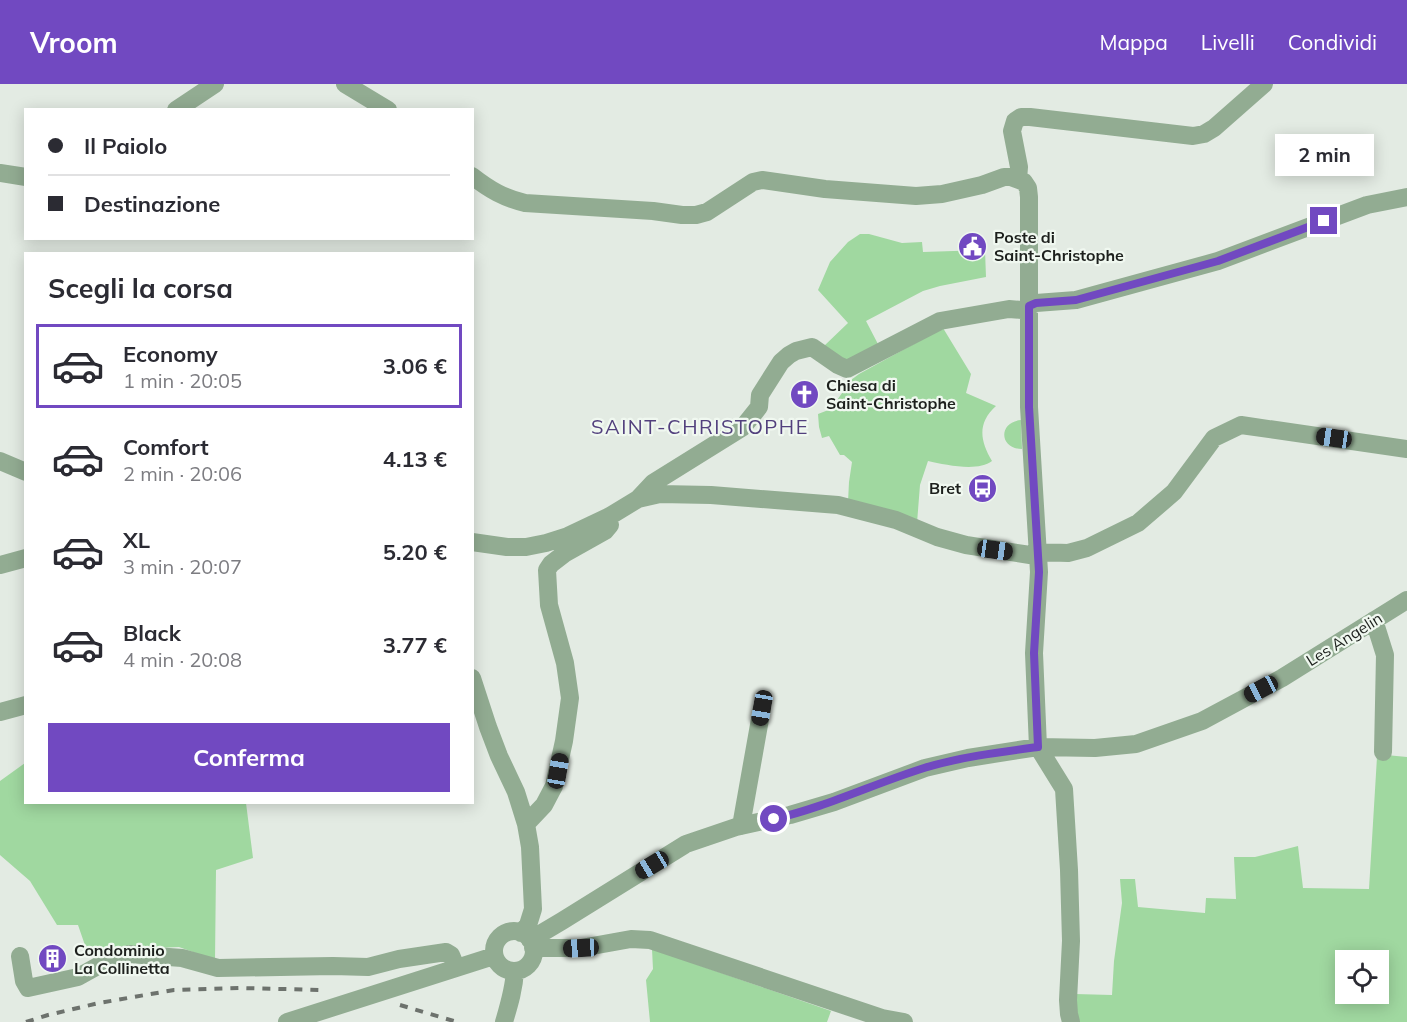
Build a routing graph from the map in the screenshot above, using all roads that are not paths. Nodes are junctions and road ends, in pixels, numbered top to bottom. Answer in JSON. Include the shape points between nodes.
{"nodes":[{"id":1,"x":215,"y":84,"type":"edge"},
{"id":2,"x":345,"y":84,"type":"edge"},
{"id":3,"x":1264,"y":84,"type":"edge"},
{"id":4,"x":179,"y":108,"type":"edge"},
{"id":5,"x":385,"y":108,"type":"edge"},
{"id":6,"x":0,"y":173,"type":"edge"},
{"id":7,"x":24,"y":177,"type":"edge"},
{"id":8,"x":474,"y":177,"type":"edge"},
{"id":9,"x":1018,"y":179,"type":"junction"},
{"id":10,"x":1407,"y":196,"type":"edge"},
{"id":11,"x":1029,"y":306,"type":"junction"},
{"id":12,"x":1407,"y":449,"type":"edge"},
{"id":13,"x":0,"y":461,"type":"edge"},
{"id":14,"x":24,"y":471,"type":"edge"},
{"id":15,"x":638,"y":499,"type":"junction"},
{"id":16,"x":610,"y":516,"type":"junction"},
{"id":17,"x":474,"y":543,"type":"edge"},
{"id":18,"x":1037,"y":552,"type":"junction"},
{"id":19,"x":24,"y":559,"type":"edge"},
{"id":20,"x":0,"y":565,"type":"edge"},
{"id":21,"x":1407,"y":600,"type":"edge"},
{"id":22,"x":1374,"y":620,"type":"junction"},
{"id":23,"x":474,"y":684,"type":"edge"},
{"id":24,"x":24,"y":706,"type":"edge"},
{"id":25,"x":762,"y":708,"type":"dead end"},
{"id":26,"x":0,"y":712,"type":"edge"},
{"id":27,"x":1033,"y":748,"type":"junction"},
{"id":28,"x":1383,"y":752,"type":"dead end"},
{"id":29,"x":526,"y":824,"type":"junction"},
{"id":30,"x":741,"y":826,"type":"junction"},
{"id":31,"x":533,"y":909,"type":"junction"},
{"id":32,"x":562,"y":921,"type":"junction"},
{"id":33,"x":528,"y":940,"type":"junction"},
{"id":34,"x":20,"y":956,"type":"dead end"},
{"id":35,"x":494,"y":956,"type":"junction"},
{"id":36,"x":456,"y":967,"type":"junction"},
{"id":37,"x":515,"y":971,"type":"junction"},
{"id":38,"x":504,"y":1021,"type":"edge"},
{"id":39,"x":287,"y":1022,"type":"edge"},
{"id":40,"x":904,"y":1022,"type":"edge"},
{"id":41,"x":1071,"y":1022,"type":"edge"}],
"edges":[{"from":1,"to":4,"type":"street"},
{"from":2,"to":5,"type":"street"},
{"from":3,"to":9,"type":"street","via":[[1214,128],[1193,136],[1021,117],[1012,131]]},
{"from":6,"to":7,"type":"street"},
{"from":8,"to":9,"type":"street","via":[[500,195],[525,203],[682,215],[707,212],[762,180],[916,196],[942,194],[1004,177]]},
{"from":9,"to":11,"type":"street","via":[[1028,188],[1029,197]]},
{"from":10,"to":11,"type":"street","via":[[1367,205],[1218,261],[1076,300]]},
{"from":11,"to":15,"type":"street","via":[[940,321],[847,369],[812,347],[796,351],[781,362],[760,395],[759,407],[743,427],[653,483]]},
{"from":11,"to":18,"type":"street","via":[[1029,407]]},
{"from":12,"to":18,"type":"street","via":[[1241,425],[1214,438],[1174,492],[1138,523],[1087,548],[1068,553]]},
{"from":13,"to":14,"type":"street"},
{"from":15,"to":16,"type":"street"},
{"from":15,"to":18,"type":"street","via":[[660,494],[711,495],[838,505],[966,545],[1030,555]]},
{"from":16,"to":17,"type":"street","via":[[568,536],[536,545]]},
{"from":16,"to":29,"type":"street","via":[[605,531],[564,554],[547,570],[549,605],[570,698],[554,786],[544,805]]},
{"from":18,"to":27,"type":"street"},
{"from":19,"to":20,"type":"street"},
{"from":21,"to":22,"type":"street","name":"Les Angelin"},
{"from":22,"to":27,"type":"street","name":"Les Angelin","via":[[1282,678],[1202,721],[1136,744]]},
{"from":22,"to":28,"type":"street","via":[[1385,655]]},
{"from":23,"to":29,"type":"street"},
{"from":24,"to":26,"type":"street"},
{"from":25,"to":30,"type":"street"},
{"from":27,"to":30,"type":"street","name":"Les Angelin","via":[[925,768],[834,802]]},
{"from":27,"to":41,"type":"street","via":[[1064,789],[1070,870]]},
{"from":29,"to":31,"type":"street"},
{"from":30,"to":32,"type":"street","name":"Les Angelin","via":[[686,844]]},
{"from":31,"to":32,"type":"street","via":[[549,920]]},
{"from":31,"to":33,"type":"street"},
{"from":32,"to":33,"type":"street","name":"Les Angelin"},
{"from":33,"to":35,"type":"street","via":[[509,932],[503,934],[495,944]]},
{"from":33,"to":37,"type":"street","via":[[531,961]]},
{"from":33,"to":40,"type":"street","via":[[581,948],[631,939],[650,940]]},
{"from":34,"to":36,"type":"street","via":[[28,987],[78,977],[114,957],[129,954],[182,958],[218,968],[368,967],[446,952]]},
{"from":35,"to":36,"type":"street"},
{"from":35,"to":37,"type":"street","via":[[502,967]]},
{"from":36,"to":39,"type":"street"},
{"from":37,"to":38,"type":"street","via":[[512,999]]}]}
